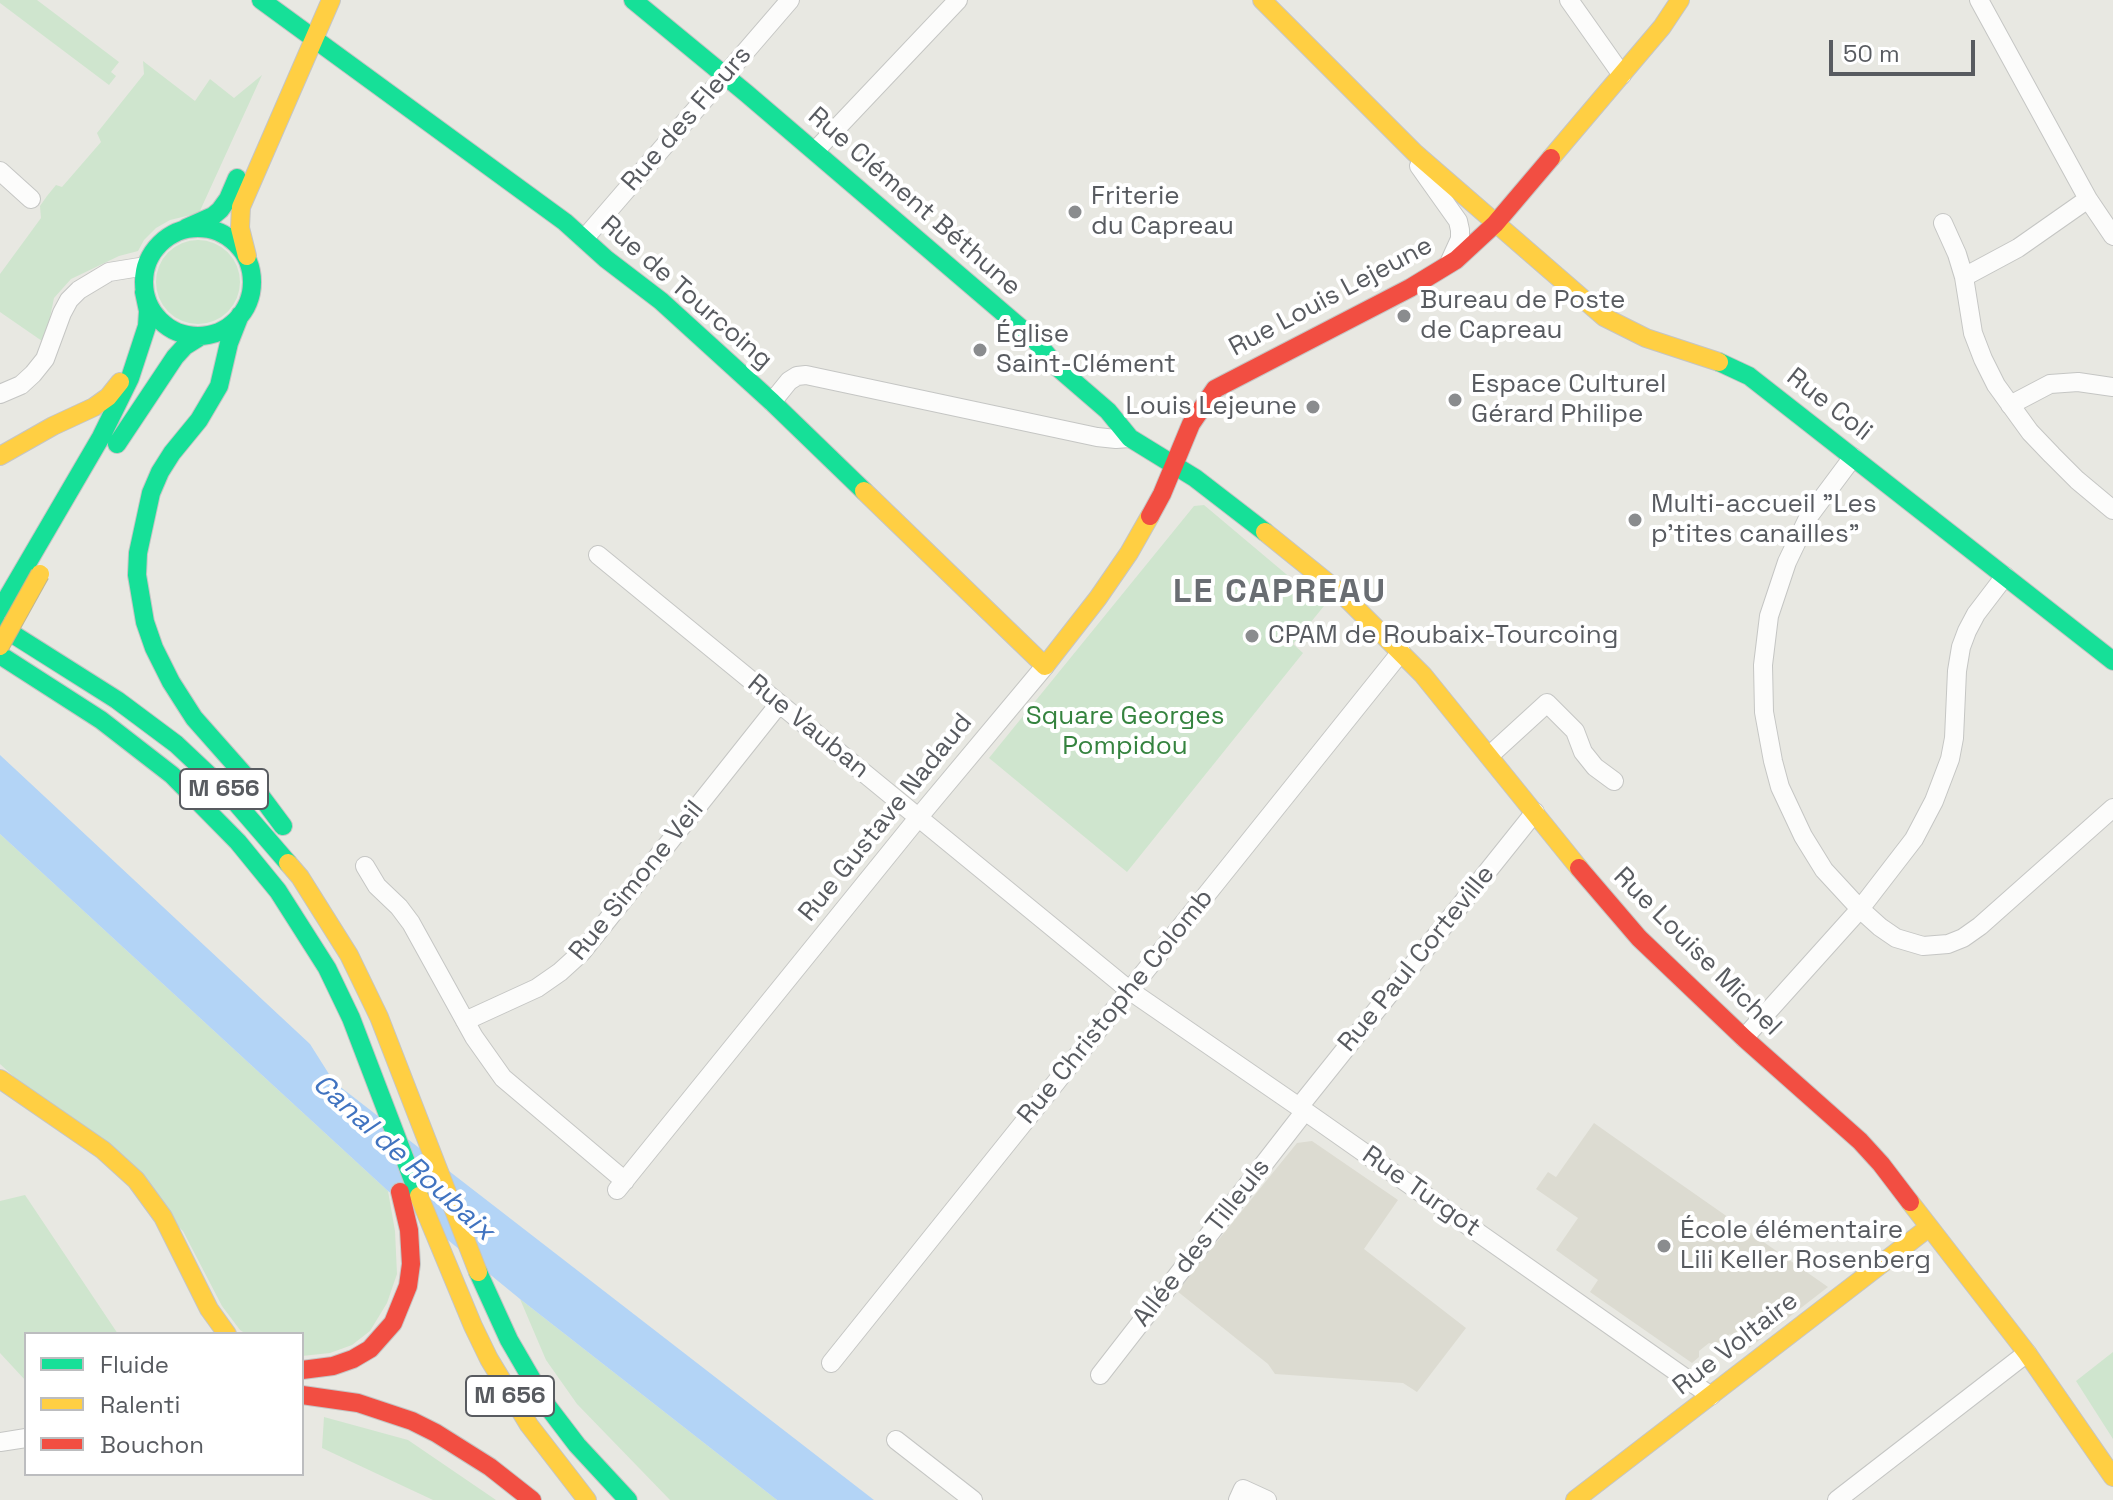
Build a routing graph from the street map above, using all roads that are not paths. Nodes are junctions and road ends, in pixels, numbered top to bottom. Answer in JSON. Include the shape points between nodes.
{"nodes":[{"id":1,"x":261,"y":0,"type":"edge"},
{"id":2,"x":315,"y":0,"type":"edge"},
{"id":3,"x":331,"y":0,"type":"edge"},
{"id":4,"x":633,"y":0,"type":"edge"},
{"id":5,"x":790,"y":0,"type":"edge"},
{"id":6,"x":958,"y":0,"type":"edge"},
{"id":7,"x":1262,"y":0,"type":"edge"},
{"id":8,"x":1569,"y":0,"type":"edge"},
{"id":9,"x":1680,"y":0,"type":"edge"},
{"id":10,"x":1979,"y":0,"type":"edge"},
{"id":11,"x":308,"y":33,"type":"junction"},
{"id":12,"x":1622,"y":75,"type":"junction"},
{"id":13,"x":724,"y":76,"type":"junction"},
{"id":14,"x":1390,"y":129,"type":"junction"},
{"id":15,"x":815,"y":151,"type":"junction"},
{"id":16,"x":0,"y":171,"type":"edge"},
{"id":17,"x":31,"y":199,"type":"dead end"},
{"id":18,"x":2088,"y":199,"type":"junction"},
{"id":19,"x":1943,"y":223,"type":"dead end"},
{"id":20,"x":1495,"y":224,"type":"junction"},
{"id":21,"x":181,"y":230,"type":"junction"},
{"id":22,"x":2113,"y":236,"type":"edge"},
{"id":23,"x":584,"y":239,"type":"junction"},
{"id":24,"x":248,"y":263,"type":"junction"},
{"id":25,"x":146,"y":266,"type":"junction"},
{"id":26,"x":1445,"y":267,"type":"junction"},
{"id":27,"x":1964,"y":277,"type":"junction"},
{"id":28,"x":144,"y":292,"type":"junction"},
{"id":29,"x":240,"y":315,"type":"junction"},
{"id":30,"x":201,"y":336,"type":"junction"},
{"id":31,"x":141,"y":349,"type":"junction"},
{"id":32,"x":2113,"y":387,"type":"edge"},
{"id":33,"x":0,"y":394,"type":"edge"},
{"id":34,"x":772,"y":402,"type":"junction"},
{"id":35,"x":2010,"y":405,"type":"junction"},
{"id":36,"x":1130,"y":438,"type":"junction"},
{"id":37,"x":0,"y":456,"type":"edge"},
{"id":38,"x":1853,"y":457,"type":"junction"},
{"id":39,"x":1174,"y":465,"type":"junction"},
{"id":40,"x":2113,"y":510,"type":"edge"},
{"id":41,"x":598,"y":555,"type":"dead end"},
{"id":42,"x":33,"y":569,"type":"junction"},
{"id":43,"x":2005,"y":576,"type":"junction"},
{"id":44,"x":0,"y":610,"type":"edge"},
{"id":45,"x":0,"y":626,"type":"edge"},
{"id":46,"x":0,"y":646,"type":"edge"},
{"id":47,"x":1401,"y":652,"type":"junction"},
{"id":48,"x":0,"y":655,"type":"edge"},
{"id":49,"x":2113,"y":661,"type":"edge"},
{"id":50,"x":1045,"y":666,"type":"junction"},
{"id":51,"x":779,"y":704,"type":"junction"},
{"id":52,"x":1489,"y":756,"type":"junction"},
{"id":53,"x":1614,"y":781,"type":"dead end"},
{"id":54,"x":2113,"y":808,"type":"edge"},
{"id":55,"x":1535,"y":812,"type":"junction"},
{"id":56,"x":918,"y":818,"type":"junction"},
{"id":57,"x":257,"y":864,"type":"junction"},
{"id":58,"x":365,"y":866,"type":"dead end"},
{"id":59,"x":1860,"y":909,"type":"junction"},
{"id":60,"x":1129,"y":990,"type":"junction"},
{"id":61,"x":389,"y":1020,"type":"junction"},
{"id":62,"x":465,"y":1021,"type":"junction"},
{"id":63,"x":1744,"y":1038,"type":"junction"},
{"id":64,"x":0,"y":1079,"type":"edge"},
{"id":65,"x":1302,"y":1109,"type":"junction"},
{"id":66,"x":1928,"y":1228,"type":"junction"},
{"id":67,"x":226,"y":1332,"type":"edge"},
{"id":68,"x":2027,"y":1353,"type":"junction"},
{"id":69,"x":831,"y":1363,"type":"dead end"},
{"id":70,"x":304,"y":1370,"type":"edge"},
{"id":71,"x":1100,"y":1375,"type":"dead end"},
{"id":72,"x":304,"y":1395,"type":"edge"},
{"id":73,"x":1711,"y":1396,"type":"junction"},
{"id":74,"x":24,"y":1438,"type":"edge"},
{"id":75,"x":896,"y":1440,"type":"dead end"},
{"id":76,"x":0,"y":1442,"type":"edge"},
{"id":77,"x":2113,"y":1477,"type":"edge"},
{"id":78,"x":532,"y":1500,"type":"edge"},
{"id":79,"x":587,"y":1500,"type":"edge"},
{"id":80,"x":628,"y":1500,"type":"edge"},
{"id":81,"x":973,"y":1500,"type":"edge"},
{"id":82,"x":1238,"y":1500,"type":"edge"},
{"id":83,"x":1267,"y":1500,"type":"edge"},
{"id":84,"x":1575,"y":1500,"type":"edge"},
{"id":85,"x":1837,"y":1500,"type":"edge"}],
"edges":[{"from":1,"to":11,"type":"main road","name":"Rue de Tourcoing"},
{"from":2,"to":11,"type":"main road"},
{"from":3,"to":11,"type":"main road"},
{"from":4,"to":13,"type":"main road","name":"Rue Clément Béthune"},
{"from":5,"to":13,"type":"street","name":"Rue des Fleurs"},
{"from":6,"to":15,"type":"street"},
{"from":7,"to":14,"type":"main road","name":"Rue Coli"},
{"from":8,"to":12,"type":"street"},
{"from":9,"to":12,"type":"main road","name":"Rue Louis Lejeune"},
{"from":10,"to":18,"type":"street"},
{"from":11,"to":21,"type":"main road","via":[[228,199],[213,216]]},
{"from":11,"to":23,"type":"main road","name":"Rue de Tourcoing"},
{"from":11,"to":24,"type":"main road","via":[[241,207]]},
{"from":12,"to":20,"type":"main road","name":"Rue Louis Lejeune"},
{"from":13,"to":15,"type":"main road","name":"Rue Clément Béthune"},
{"from":13,"to":23,"type":"street","name":"Rue des Fleurs"},
{"from":14,"to":20,"type":"main road","name":"Rue Coli"},
{"from":14,"to":26,"type":"street","via":[[1458,221],[1460,239]]},
{"from":15,"to":36,"type":"main road","name":"Rue Clément Béthune","via":[[1039,343]]},
{"from":16,"to":17,"type":"street"},
{"from":18,"to":22,"type":"street"},
{"from":18,"to":27,"type":"street","via":[[2018,248]]},
{"from":19,"to":27,"type":"street"},
{"from":20,"to":26,"type":"main road","name":"Rue Louis Lejeune"},
{"from":20,"to":38,"type":"main road","name":"Rue Coli","via":[[1604,317],[1660,344],[1736,368]]},
{"from":21,"to":24,"type":"main road","via":[[207,228],[225,235]]},
{"from":21,"to":25,"type":"main road","via":[[159,244]]},
{"from":23,"to":34,"type":"main road","name":"Rue de Tourcoing"},
{"from":24,"to":29,"type":"main road","via":[[251,290]]},
{"from":25,"to":28,"type":"main road"},
{"from":25,"to":33,"type":"street","via":[[109,272],[79,290],[33,374]]},
{"from":26,"to":39,"type":"main road","name":"Rue Louis Lejeune","via":[[1220,385],[1191,424]]},
{"from":27,"to":35,"type":"street","via":[[1973,333]]},
{"from":28,"to":30,"type":"main road","via":[[155,316],[168,327]]},
{"from":28,"to":31,"type":"main road","via":[[148,311]]},
{"from":29,"to":30,"type":"main road","via":[[227,328]]},
{"from":29,"to":61,"type":"main road","via":[[219,386],[151,493],[138,553],[145,622],[171,682],[194,718],[300,848],[353,930],[382,985]]},
{"from":30,"to":42,"type":"main road","via":[[175,357]]},
{"from":31,"to":37,"type":"main road","via":[[108,397]]},
{"from":31,"to":42,"type":"main road"},
{"from":32,"to":35,"type":"street","via":[[2050,384]]},
{"from":34,"to":36,"type":"street","name":"Rue de Tourcoing","via":[[789,381],[806,375],[1097,437]]},
{"from":34,"to":50,"type":"main road"},
{"from":35,"to":40,"type":"street","via":[[2061,464]]},
{"from":36,"to":39,"type":"main road","name":"Rue Clément Béthune"},
{"from":38,"to":43,"type":"main road","name":"Rue Coli"},
{"from":38,"to":59,"type":"street","via":[[1809,516],[1787,562],[1769,616],[1762,687],[1773,761],[1791,813],[1824,870]]},
{"from":39,"to":47,"type":"main road","name":"Rue Louise Michel","via":[[1294,554]]},
{"from":39,"to":50,"type":"main road","name":"Rue Gustave Nadaud","via":[[1129,553]]},
{"from":41,"to":51,"type":"street","name":"Rue Vauban"},
{"from":42,"to":44,"type":"main road"},
{"from":42,"to":46,"type":"main road","bridge":true},
{"from":43,"to":49,"type":"main road","name":"Rue Coli"},
{"from":43,"to":59,"type":"street","via":[[1976,614],[1961,647],[1954,738],[1934,801],[1908,848]]},
{"from":45,"to":61,"type":"main road","number":"M 656","via":[[146,720],[225,790],[300,877]]},
{"from":47,"to":52,"type":"main road","name":"Rue Louise Michel"},
{"from":47,"to":60,"type":"street","name":"Rue Christophe Colomb"},
{"from":48,"to":57,"type":"main road","number":"M 656","via":[[142,751],[204,806]]},
{"from":50,"to":56,"type":"street","name":"Rue Gustave Nadaud"},
{"from":51,"to":56,"type":"street","name":"Rue Vauban"},
{"from":51,"to":62,"type":"street","name":"Rue Simone Veil","via":[[582,952],[537,988]]},
{"from":52,"to":53,"type":"street","via":[[1547,703],[1575,731],[1595,767]]},
{"from":52,"to":55,"type":"main road","name":"Rue Louise Michel"},
{"from":54,"to":59,"type":"street","via":[[1980,926],[1948,944],[1923,946],[1896,938]]},
{"from":55,"to":63,"type":"main road","name":"Rue Louise Michel","via":[[1618,915]]},
{"from":55,"to":65,"type":"street","name":"Rue Paul Corteville"},
{"from":56,"to":60,"type":"street","name":"Rue Vauban"},
{"from":56,"to":62,"type":"street","name":"Rue Gustave Nadaud","via":[[621,1185],[503,1078]]},
{"from":57,"to":70,"type":"main road","via":[[333,1009],[392,1165],[411,1250],[408,1286],[382,1337],[353,1359]]},
{"from":57,"to":79,"type":"main road","number":"M 656","via":[[327,968],[473,1326],[509,1393]]},
{"from":58,"to":62,"type":"street","via":[[411,923]]},
{"from":59,"to":63,"type":"street"},
{"from":60,"to":65,"type":"street","name":"Rue Turgot"},
{"from":60,"to":69,"type":"street","name":"Rue Christophe Colomb"},
{"from":61,"to":80,"type":"main road","number":"M 656","via":[[420,1086],[467,1247],[509,1340],[548,1407]]},
{"from":63,"to":66,"type":"main road","name":"Rue Louise Michel","via":[[1860,1141]]},
{"from":64,"to":67,"type":"main road","via":[[103,1150],[136,1180],[163,1217]]},
{"from":65,"to":71,"type":"street","name":"Allée des Tilleuls"},
{"from":65,"to":73,"type":"street","name":"Rue Turgot"},
{"from":66,"to":68,"type":"main road","name":"Rue Louise Michel"},
{"from":66,"to":73,"type":"main road","name":"Rue Voltaire"},
{"from":68,"to":77,"type":"main road","name":"Rue Louise Michel"},
{"from":68,"to":85,"type":"street"},
{"from":72,"to":78,"type":"main road","via":[[358,1403],[412,1421],[490,1467]]},
{"from":73,"to":84,"type":"main road","name":"Rue Voltaire"},
{"from":74,"to":76,"type":"street"},
{"from":75,"to":81,"type":"street"},
{"from":82,"to":83,"type":"street","via":[[1243,1489]]}]}
